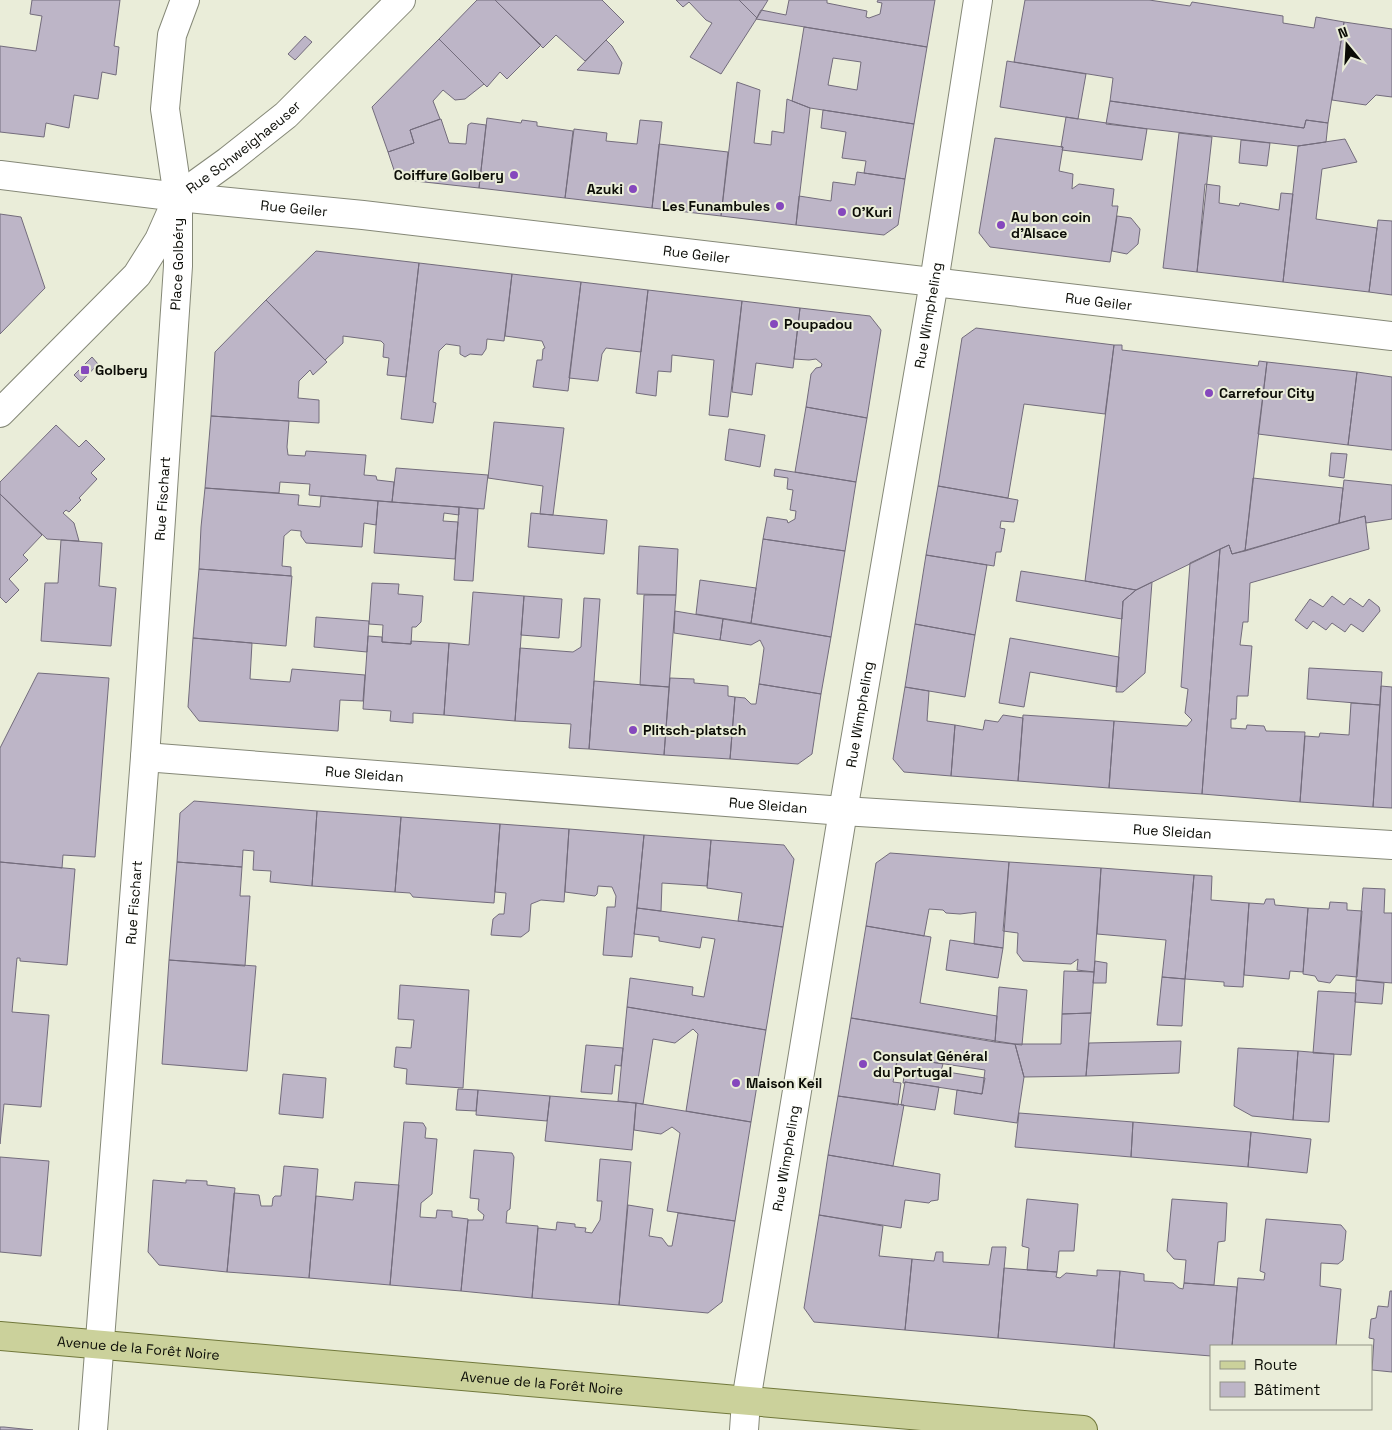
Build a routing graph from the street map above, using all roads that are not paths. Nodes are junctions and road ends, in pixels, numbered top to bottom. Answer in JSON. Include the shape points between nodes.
{"nodes":[{"id":1,"x":185,"y":0,"type":"edge"},
{"id":2,"x":400,"y":0,"type":"edge"},
{"id":3,"x":978,"y":0,"type":"edge"},
{"id":4,"x":0,"y":175,"type":"edge"},
{"id":5,"x":178,"y":197,"type":"junction"},
{"id":6,"x":934,"y":282,"type":"junction"},
{"id":7,"x":1392,"y":336,"type":"edge"},
{"id":8,"x":171,"y":376,"type":"joint"},
{"id":9,"x":0,"y":413,"type":"edge"},
{"id":10,"x":145,"y":757,"type":"junction"},
{"id":11,"x":843,"y":811,"type":"junction"},
{"id":12,"x":1392,"y":845,"type":"edge"},
{"id":13,"x":0,"y":1336,"type":"edge"},
{"id":14,"x":99,"y":1344,"type":"junction"},
{"id":15,"x":746,"y":1401,"type":"junction"},
{"id":16,"x":93,"y":1430,"type":"edge"},
{"id":17,"x":744,"y":1430,"type":"edge"},
{"id":18,"x":1083,"y":1430,"type":"edge"}],
"edges":[{"from":1,"to":5,"type":"street","name":"Place Golbéry","via":[[172,35],[165,109]]},
{"from":2,"to":5,"type":"street","name":"Rue Schweighaeuser","via":[[286,115]]},
{"from":3,"to":6,"type":"street","name":"Rue Wimpheling"},
{"from":4,"to":5,"type":"street","name":"Rue Geiler"},
{"from":5,"to":6,"type":"street","name":"Rue Geiler","via":[[363,215]]},
{"from":5,"to":8,"type":"street","name":"Place Golbéry","via":[[178,266]]},
{"from":5,"to":9,"type":"street","name":"Rue Schweighaeuser","via":[[159,240],[137,275]]},
{"from":6,"to":7,"type":"street","name":"Rue Geiler"},
{"from":6,"to":11,"type":"street","name":"Rue Wimpheling"},
{"from":8,"to":10,"type":"street","name":"Rue Fischart"},
{"from":10,"to":11,"type":"street","name":"Rue Sleidan"},
{"from":10,"to":14,"type":"street","name":"Rue Fischart"},
{"from":11,"to":12,"type":"street","name":"Rue Sleidan"},
{"from":11,"to":15,"type":"street","name":"Rue Wimpheling"},
{"from":13,"to":14,"type":"main road","name":"Avenue de la Forêt Noire"},
{"from":14,"to":15,"type":"main road","name":"Avenue de la Forêt Noire"},
{"from":14,"to":16,"type":"street","name":"Rue Fischart"},
{"from":15,"to":17,"type":"street","name":"Rue Wimpheling"},
{"from":15,"to":18,"type":"main road","name":"Avenue de la Forêt Noire"}]}
